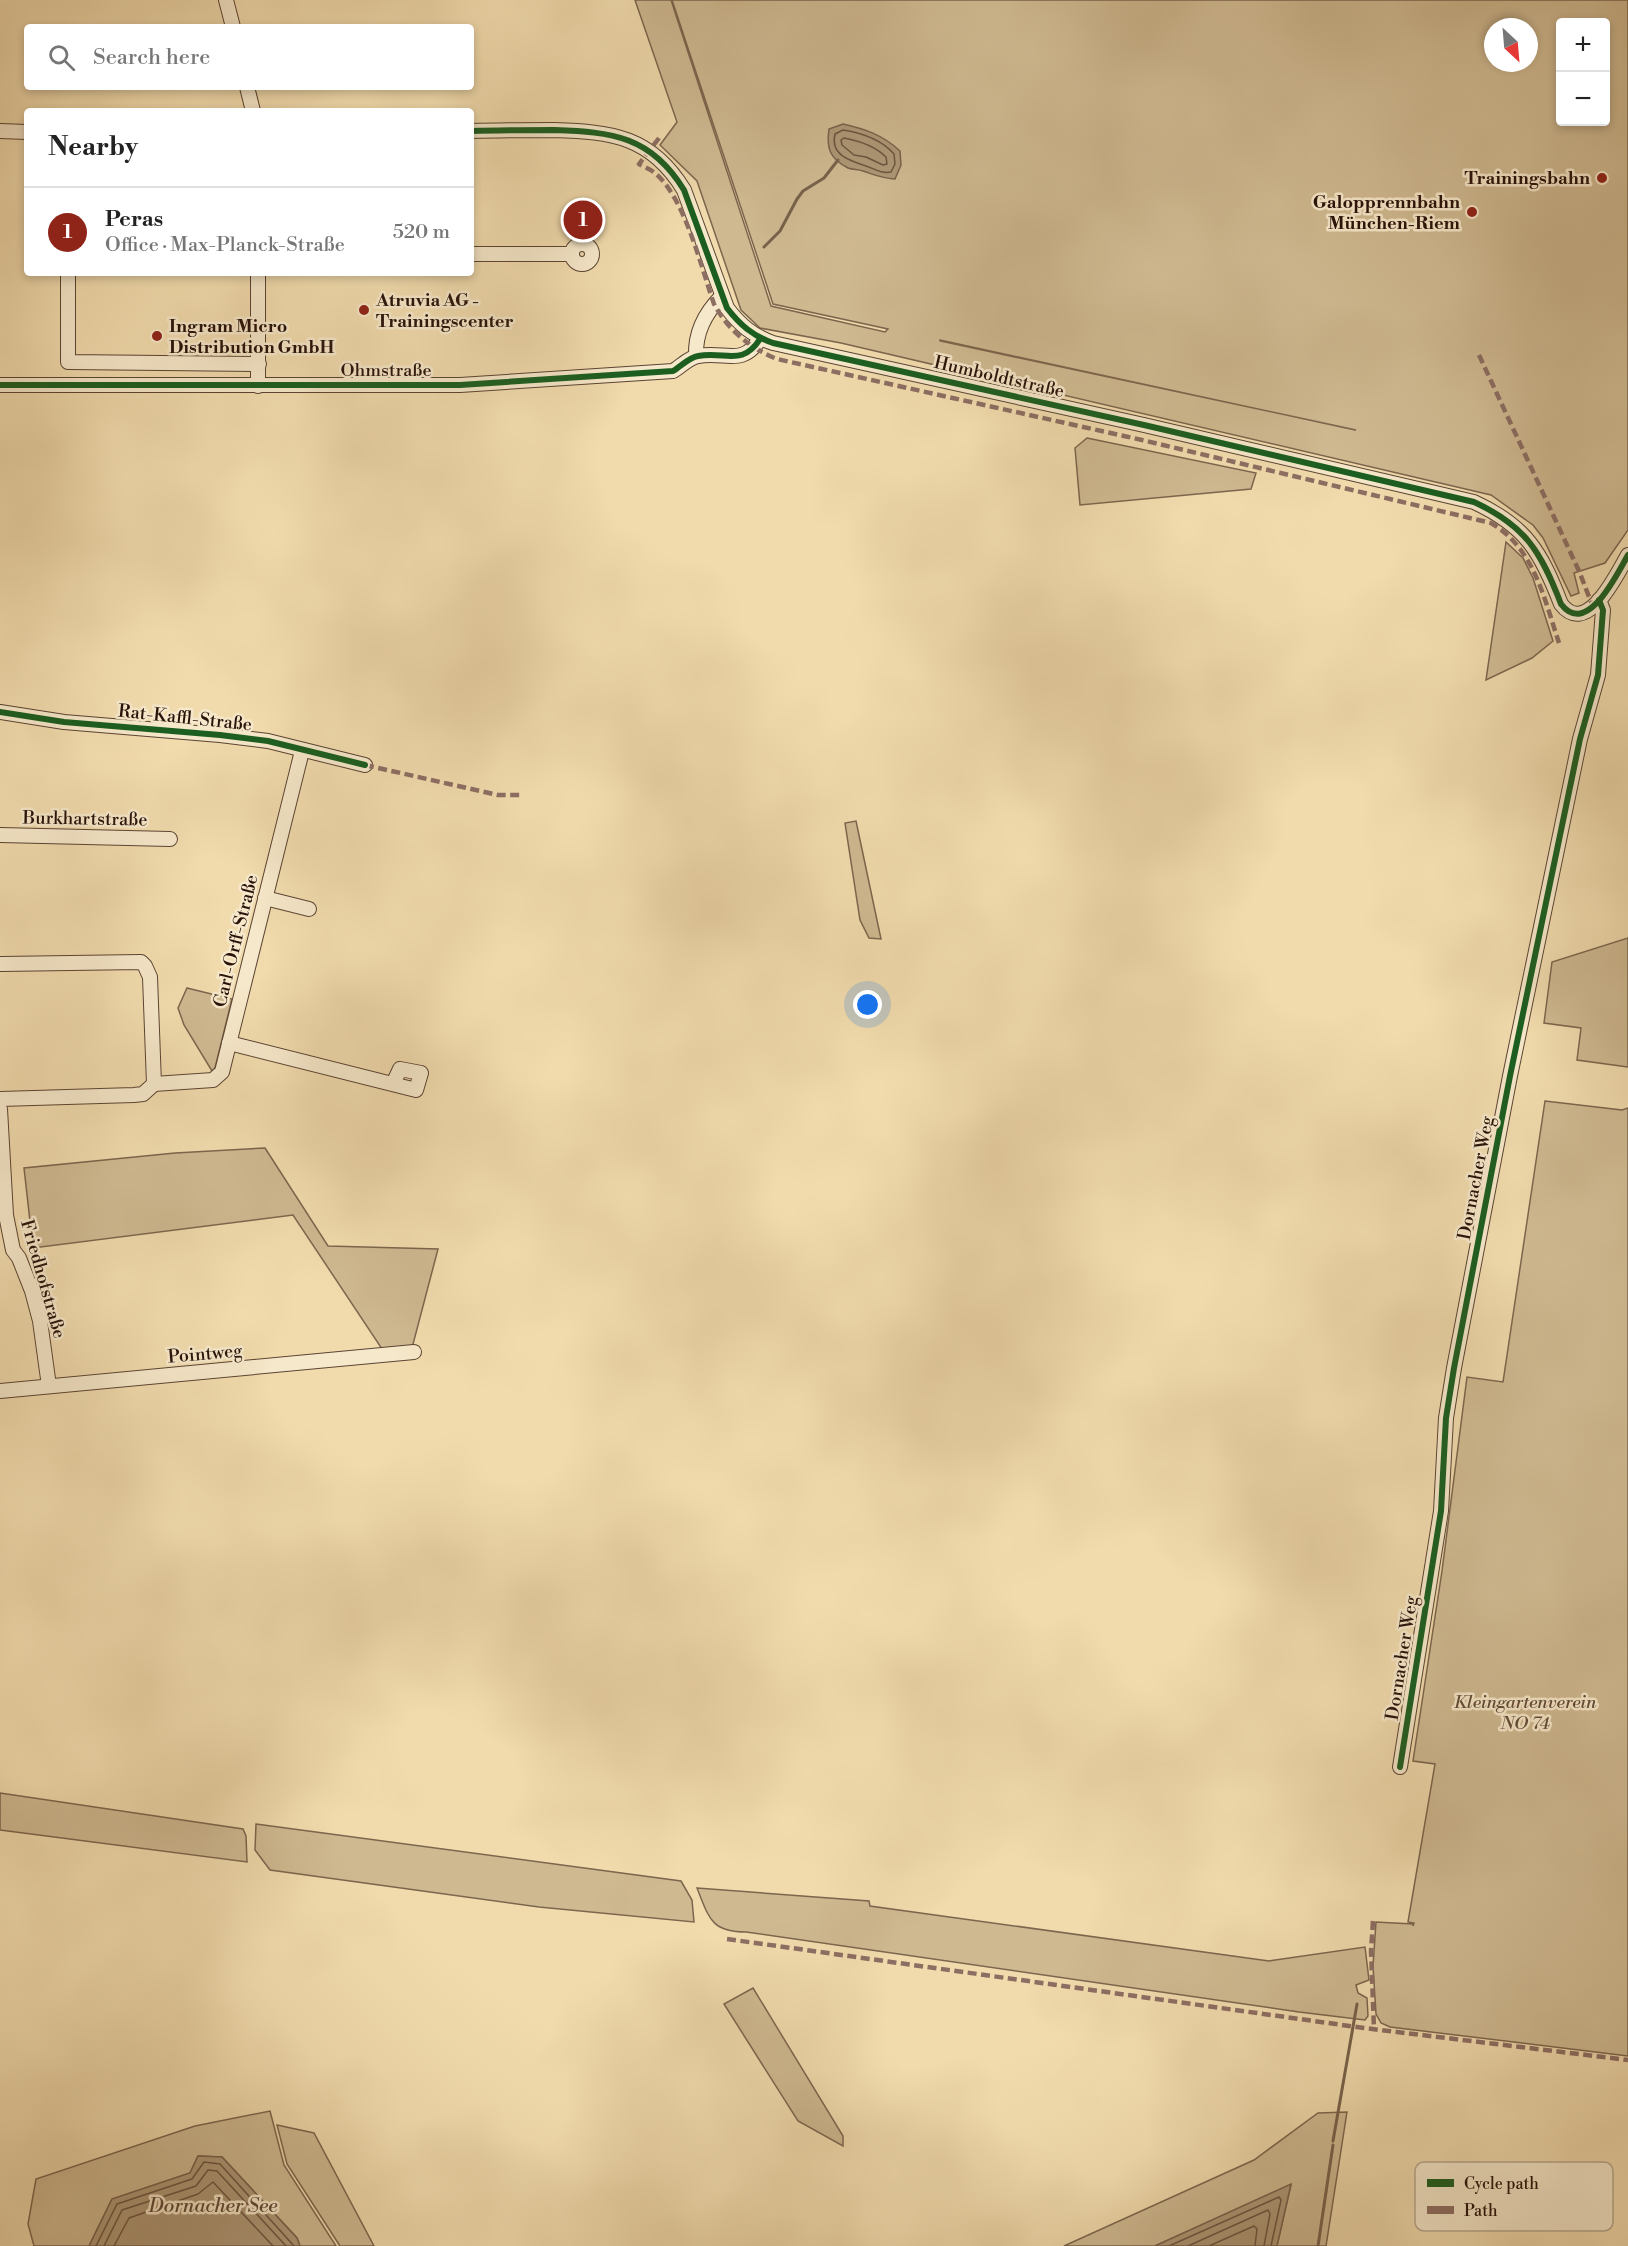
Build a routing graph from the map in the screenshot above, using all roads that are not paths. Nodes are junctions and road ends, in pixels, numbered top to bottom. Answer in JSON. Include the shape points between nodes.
{"nodes":[{"id":1,"x":226,"y":0,"type":"edge"},
{"id":2,"x":231,"y":24,"type":"edge"},
{"id":3,"x":248,"y":90,"type":"edge"},
{"id":4,"x":252,"y":108,"type":"edge"},
{"id":5,"x":0,"y":131,"type":"edge"},
{"id":6,"x":474,"y":131,"type":"edge"},
{"id":7,"x":24,"y":132,"type":"edge"},
{"id":8,"x":474,"y":254,"type":"edge"},
{"id":9,"x":572,"y":254,"type":"dead end"},
{"id":10,"x":68,"y":276,"type":"edge"},
{"id":11,"x":258,"y":276,"type":"edge"},
{"id":12,"x":722,"y":296,"type":"junction"},
{"id":13,"x":760,"y":339,"type":"junction"},
{"id":14,"x":696,"y":356,"type":"junction"},
{"id":15,"x":68,"y":362,"type":"junction"},
{"id":16,"x":259,"y":364,"type":"junction"},
{"id":17,"x":0,"y":385,"type":"edge"},
{"id":18,"x":69,"y":386,"type":"junction"},
{"id":19,"x":258,"y":386,"type":"junction"},
{"id":20,"x":1628,"y":555,"type":"edge"},
{"id":21,"x":1622,"y":579,"type":"edge"},
{"id":22,"x":1599,"y":600,"type":"junction"},
{"id":23,"x":0,"y":712,"type":"edge"},
{"id":24,"x":302,"y":751,"type":"junction"},
{"id":25,"x":365,"y":765,"type":"dead end"},
{"id":26,"x":0,"y":835,"type":"edge"},
{"id":27,"x":170,"y":839,"type":"dead end"},
{"id":28,"x":265,"y":898,"type":"junction"},
{"id":29,"x":309,"y":909,"type":"dead end"},
{"id":30,"x":0,"y":964,"type":"edge"},
{"id":31,"x":229,"y":1043,"type":"junction"},
{"id":32,"x":154,"y":1084,"type":"junction"},
{"id":33,"x":393,"y":1084,"type":"dead end"},
{"id":34,"x":0,"y":1099,"type":"edge"},
{"id":35,"x":0,"y":1109,"type":"edge"},
{"id":36,"x":2,"y":1166,"type":"edge"},
{"id":37,"x":7,"y":1251,"type":"edge"},
{"id":38,"x":414,"y":1352,"type":"dead end"},
{"id":39,"x":49,"y":1386,"type":"junction"},
{"id":40,"x":0,"y":1391,"type":"edge"},
{"id":41,"x":1400,"y":1767,"type":"dead end"}],
"edges":[{"from":1,"to":2,"type":"street"},
{"from":3,"to":4,"type":"street"},
{"from":5,"to":7,"type":"street"},
{"from":6,"to":12,"type":"street","name":"Humboldtstraße","via":[[597,131],[648,150],[674,173],[684,190]]},
{"from":8,"to":9,"type":"street"},
{"from":10,"to":15,"type":"street"},
{"from":11,"to":16,"type":"street"},
{"from":12,"to":13,"type":"street","name":"Humboldtstraße","via":[[737,321]]},
{"from":12,"to":14,"type":"street","via":[[709,309],[697,336]]},
{"from":13,"to":14,"type":"street","name":"Ohmstraße","via":[[744,355]]},
{"from":13,"to":22,"type":"street","name":"Humboldtstraße","via":[[1474,502],[1498,513],[1533,545],[1567,611],[1584,612]]},
{"from":14,"to":19,"type":"street","name":"Ohmstraße","via":[[673,371],[460,385]]},
{"from":15,"to":16,"type":"street"},
{"from":15,"to":18,"type":"street"},
{"from":16,"to":19,"type":"street"},
{"from":17,"to":18,"type":"street","name":"Ohmstraße"},
{"from":18,"to":19,"type":"street","name":"Ohmstraße"},
{"from":20,"to":21,"type":"street"},
{"from":21,"to":22,"type":"street"},
{"from":22,"to":41,"type":"street","name":"Dornacher Weg","via":[[1603,610],[1598,675],[1580,739],[1510,1076],[1446,1418],[1441,1511]]},
{"from":23,"to":24,"type":"street","name":"Rat-Kaffl-Straße","via":[[64,722],[268,741]]},
{"from":24,"to":25,"type":"street","name":"Rat-Kaffl-Straße"},
{"from":24,"to":28,"type":"street","name":"Carl-Orff-Straße"},
{"from":26,"to":27,"type":"street","name":"Burkhartstraße"},
{"from":28,"to":29,"type":"street"},
{"from":28,"to":31,"type":"street","name":"Carl-Orff-Straße"},
{"from":30,"to":32,"type":"street","via":[[141,962],[150,976]]},
{"from":31,"to":32,"type":"street","name":"Carl-Orff-Straße","via":[[222,1072],[213,1080]]},
{"from":31,"to":33,"type":"street"},
{"from":32,"to":34,"type":"street","name":"Carl-Orff-Straße","via":[[143,1094],[134,1095]]},
{"from":35,"to":36,"type":"street","name":"Friedhofstraße"},
{"from":36,"to":37,"type":"street","name":"Friedhofstraße"},
{"from":37,"to":39,"type":"street","name":"Friedhofstraße","via":[[19,1258],[32,1291]]},
{"from":38,"to":39,"type":"street","name":"Pointweg"},
{"from":39,"to":40,"type":"street","name":"Pointweg"}]}
